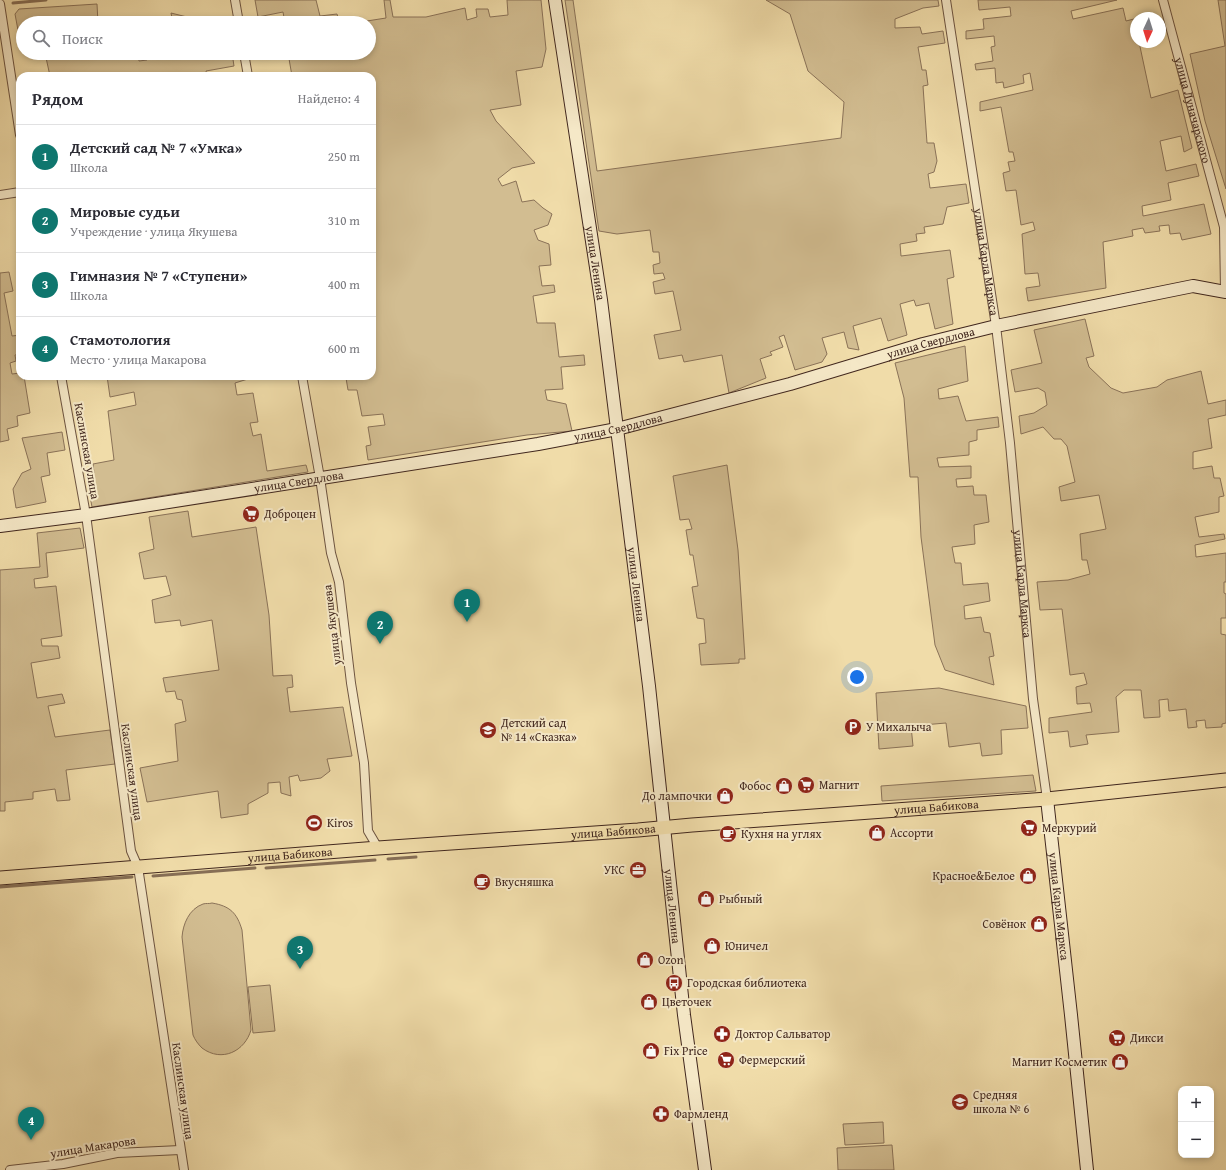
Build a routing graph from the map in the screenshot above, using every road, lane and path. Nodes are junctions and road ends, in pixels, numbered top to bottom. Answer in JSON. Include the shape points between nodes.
{"nodes":[{"id":1,"x":235,"y":0,"type":"edge"},
{"id":2,"x":555,"y":0,"type":"edge"},
{"id":3,"x":946,"y":0,"type":"edge"},
{"id":4,"x":1163,"y":0,"type":"edge"},
{"id":5,"x":0,"y":4,"type":"edge"},
{"id":6,"x":238,"y":16,"type":"edge"},
{"id":7,"x":245,"y":60,"type":"edge"},
{"id":8,"x":247,"y":72,"type":"edge"},
{"id":9,"x":16,"y":109,"type":"edge"},
{"id":10,"x":16,"y":193,"type":"edge"},
{"id":11,"x":0,"y":195,"type":"edge"},
{"id":12,"x":1225,"y":226,"type":"edge"},
{"id":13,"x":1226,"y":291,"type":"edge"},
{"id":14,"x":996,"y":326,"type":"junction"},
{"id":15,"x":62,"y":380,"type":"edge"},
{"id":16,"x":303,"y":380,"type":"edge"},
{"id":17,"x":617,"y":429,"type":"junction"},
{"id":18,"x":320,"y":478,"type":"junction"},
{"id":19,"x":86,"y":515,"type":"junction"},
{"id":20,"x":0,"y":526,"type":"edge"},
{"id":21,"x":1226,"y":780,"type":"edge"},
{"id":22,"x":1046,"y":799,"type":"junction"},
{"id":23,"x":664,"y":828,"type":"junction"},
{"id":24,"x":378,"y":848,"type":"junction"},
{"id":25,"x":138,"y":867,"type":"junction"},
{"id":26,"x":0,"y":878,"type":"edge"},
{"id":27,"x":180,"y":1150,"type":"junction"},
{"id":28,"x":10,"y":1170,"type":"edge"},
{"id":29,"x":184,"y":1170,"type":"edge"},
{"id":30,"x":705,"y":1170,"type":"edge"},
{"id":31,"x":1087,"y":1170,"type":"edge"}],
"edges":[{"from":1,"to":6,"type":"street"},
{"from":2,"to":17,"type":"street","name":"улица Ленина","via":[[600,292]]},
{"from":3,"to":14,"type":"street","name":"улица Карла Маркса"},
{"from":4,"to":12,"type":"street","name":"улица Луначарского"},
{"from":5,"to":9,"type":"street"},
{"from":7,"to":8,"type":"street"},
{"from":10,"to":11,"type":"street"},
{"from":12,"to":13,"type":"street","name":"улица Луначарского"},
{"from":13,"to":14,"type":"street","name":"улица Свердлова","via":[[1193,286]]},
{"from":14,"to":17,"type":"street","name":"улица Свердлова"},
{"from":14,"to":22,"type":"street","name":"улица Карла Маркса","via":[[1010,443],[1033,700]]},
{"from":15,"to":19,"type":"street","name":"Каслинская улица"},
{"from":16,"to":18,"type":"street","name":"улица Якушева"},
{"from":17,"to":18,"type":"street","name":"улица Свердлова"},
{"from":17,"to":23,"type":"street","name":"улица Ленина"},
{"from":18,"to":19,"type":"street","name":"улица Свердлова"},
{"from":18,"to":24,"type":"street","name":"улица Якушева","via":[[331,553],[340,582],[351,683],[364,763],[368,831]]},
{"from":19,"to":20,"type":"street","name":"улица Свердлова"},
{"from":19,"to":25,"type":"street","name":"Каслинская улица","via":[[131,851]]},
{"from":21,"to":22,"type":"main road","name":"улица Бабикова"},
{"from":22,"to":23,"type":"main road","name":"улица Бабикова"},
{"from":22,"to":31,"type":"street","name":"улица Карла Маркса"},
{"from":23,"to":24,"type":"main road","name":"улица Бабикова"},
{"from":23,"to":30,"type":"street","name":"улица Ленина","via":[[682,996]]},
{"from":24,"to":25,"type":"main road","name":"улица Бабикова"},
{"from":25,"to":26,"type":"main road","name":"улица Бабикова"},
{"from":25,"to":27,"type":"street","name":"Каслинская улица"},
{"from":27,"to":28,"type":"street","name":"улица Макарова","via":[[117,1153],[63,1164]]},
{"from":27,"to":29,"type":"street","name":"Каслинская улица"}]}
